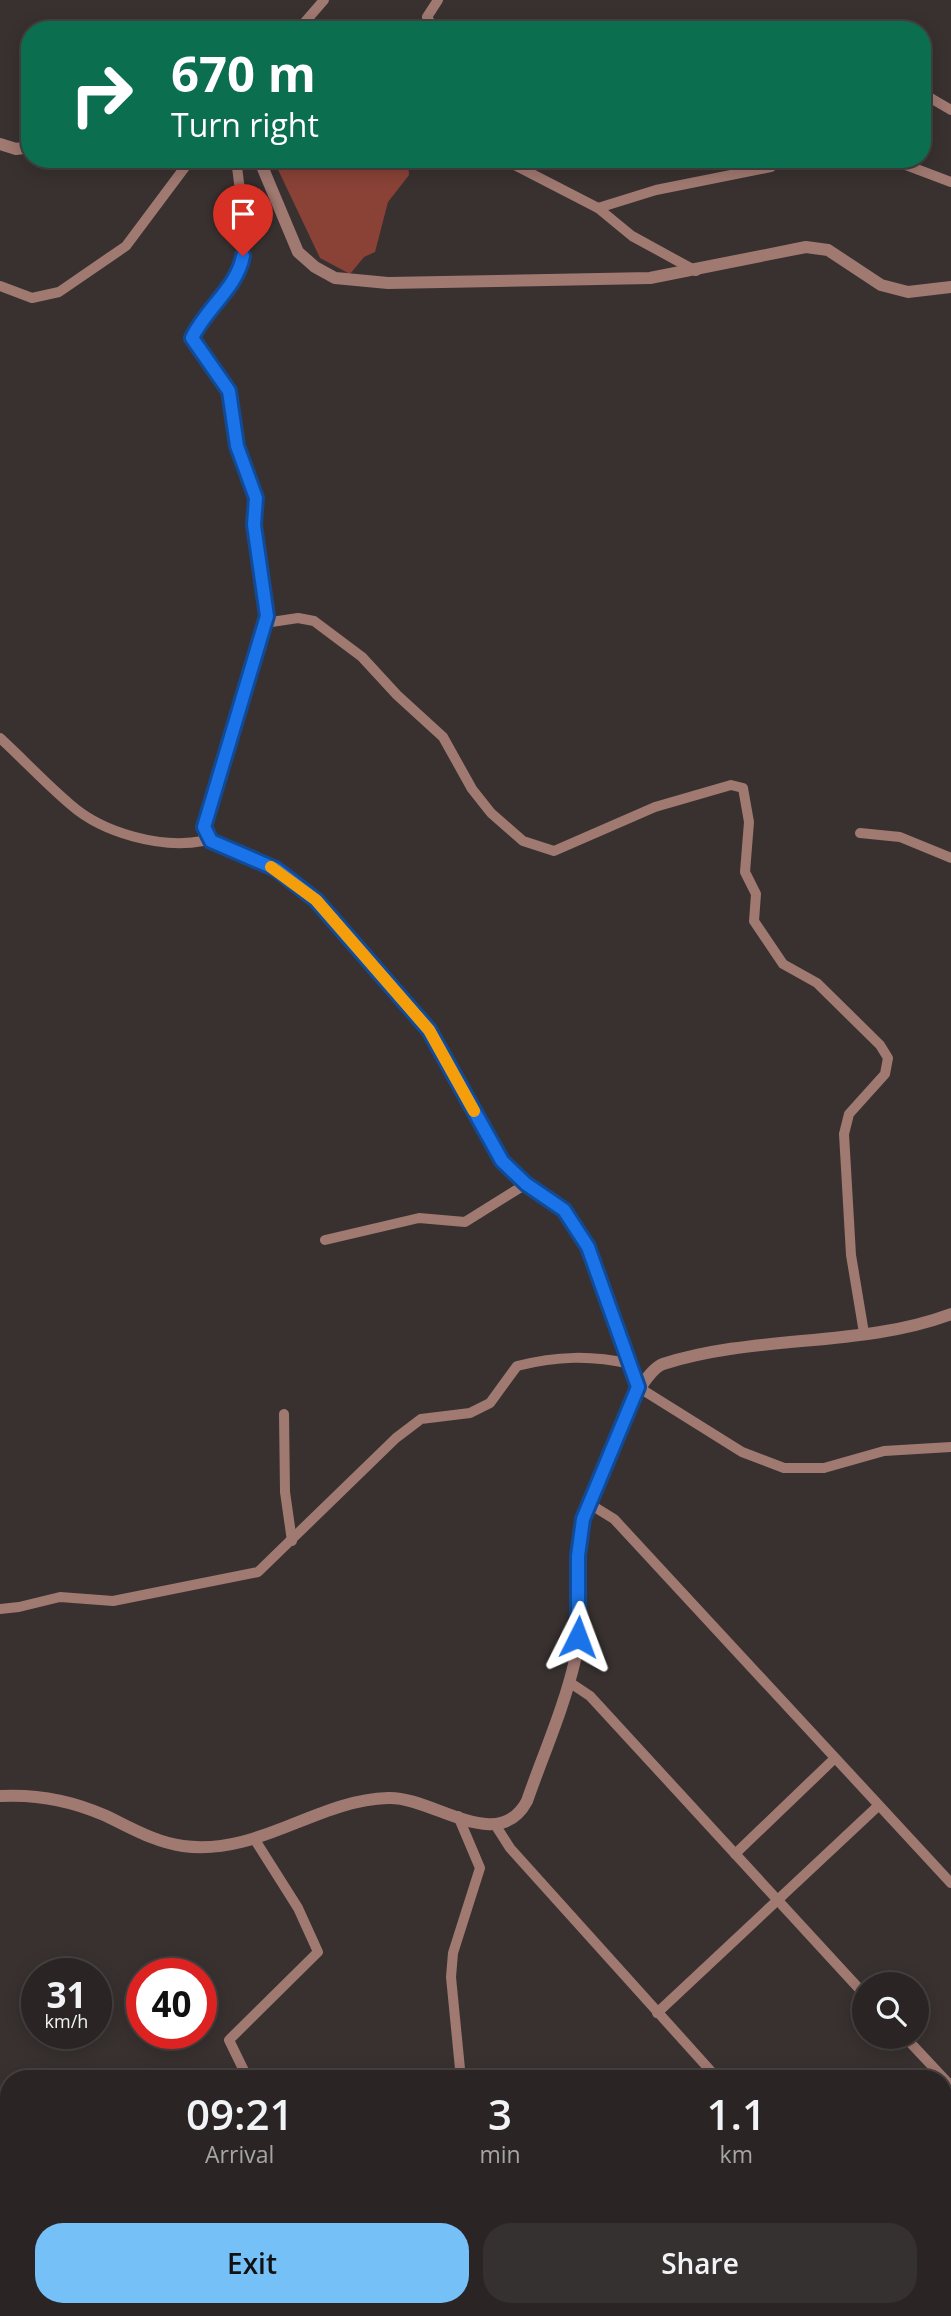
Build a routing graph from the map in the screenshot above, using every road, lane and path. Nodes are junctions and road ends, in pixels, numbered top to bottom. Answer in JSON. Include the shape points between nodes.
{"nodes":[{"id":1,"x":324,"y":0,"type":"edge"},
{"id":2,"x":438,"y":0,"type":"edge"},
{"id":3,"x":306,"y":21,"type":"edge"},
{"id":4,"x":429,"y":21,"type":"edge"},
{"id":5,"x":931,"y":98,"type":"edge"},
{"id":6,"x":951,"y":110,"type":"edge"},
{"id":7,"x":0,"y":144,"type":"edge"},
{"id":8,"x":21,"y":148,"type":"edge"},
{"id":9,"x":184,"y":168,"type":"edge"},
{"id":10,"x":237,"y":168,"type":"edge"},
{"id":11,"x":263,"y":168,"type":"edge"},
{"id":12,"x":520,"y":168,"type":"edge"},
{"id":13,"x":766,"y":168,"type":"edge"},
{"id":14,"x":914,"y":168,"type":"edge"},
{"id":15,"x":951,"y":182,"type":"edge"},
{"id":16,"x":598,"y":208,"type":"junction"},
{"id":17,"x":697,"y":271,"type":"junction"},
{"id":18,"x":0,"y":286,"type":"edge"},
{"id":19,"x":951,"y":287,"type":"edge"},
{"id":20,"x":265,"y":623,"type":"junction"},
{"id":21,"x":0,"y":738,"type":"edge"},
{"id":22,"x":204,"y":827,"type":"junction"},
{"id":23,"x":860,"y":833,"type":"dead end"},
{"id":24,"x":951,"y":858,"type":"edge"},
{"id":25,"x":526,"y":1184,"type":"junction"},
{"id":26,"x":325,"y":1240,"type":"dead end"},
{"id":27,"x":951,"y":1314,"type":"edge"},
{"id":28,"x":864,"y":1333,"type":"junction"},
{"id":29,"x":631,"y":1364,"type":"junction"},
{"id":30,"x":638,"y":1387,"type":"junction"},
{"id":31,"x":284,"y":1414,"type":"dead end"},
{"id":32,"x":951,"y":1447,"type":"edge"},
{"id":33,"x":588,"y":1503,"type":"junction"},
{"id":34,"x":292,"y":1541,"type":"junction"},
{"id":35,"x":0,"y":1609,"type":"edge"},
{"id":36,"x":569,"y":1682,"type":"junction"},
{"id":37,"x":834,"y":1759,"type":"junction"},
{"id":38,"x":0,"y":1796,"type":"edge"},
{"id":39,"x":878,"y":1806,"type":"junction"},
{"id":40,"x":458,"y":1816,"type":"junction"},
{"id":41,"x":496,"y":1826,"type":"junction"},
{"id":42,"x":255,"y":1840,"type":"junction"},
{"id":43,"x":735,"y":1854,"type":"junction"},
{"id":44,"x":951,"y":1883,"type":"edge"},
{"id":45,"x":777,"y":1900,"type":"junction"},
{"id":46,"x":852,"y":1981,"type":"edge"},
{"id":47,"x":657,"y":2013,"type":"junction"},
{"id":48,"x":916,"y":2049,"type":"edge"},
{"id":49,"x":244,"y":2070,"type":"edge"},
{"id":50,"x":460,"y":2070,"type":"edge"},
{"id":51,"x":710,"y":2070,"type":"edge"},
{"id":52,"x":936,"y":2070,"type":"edge"}],
"edges":[{"from":1,"to":3,"type":"street"},
{"from":2,"to":4,"type":"street","via":[[427,17]]},
{"from":5,"to":6,"type":"street"},
{"from":7,"to":8,"type":"street"},
{"from":9,"to":18,"type":"street","via":[[126,246],[59,292],[32,298]]},
{"from":10,"to":20,"type":"street","via":[[246,238],[240,274],[192,338],[229,391],[237,446],[256,498],[254,525]]},
{"from":11,"to":17,"type":"street","via":[[298,251],[335,278],[388,283],[617,281]]},
{"from":12,"to":16,"type":"street"},
{"from":13,"to":16,"type":"street","via":[[656,190]]},
{"from":14,"to":15,"type":"street"},
{"from":16,"to":17,"type":"street","via":[[632,236]]},
{"from":17,"to":19,"type":"street","via":[[806,247],[828,250],[881,285],[908,292]]},
{"from":20,"to":22,"type":"street"},
{"from":20,"to":28,"type":"street","via":[[298,618],[314,621],[362,657],[443,737],[472,789],[523,841],[554,851],[654,807],[731,785],[743,788],[749,822],[745,872],[756,894],[754,921],[783,964],[826,990],[888,1058],[885,1074],[849,1114],[844,1135],[850,1255]]},
{"from":21,"to":22,"type":"street","via":[[72,807],[106,826],[152,840],[187,844],[203,841]]},
{"from":22,"to":25,"type":"street","via":[[211,841],[276,869],[325,909],[429,1030],[502,1161]]},
{"from":23,"to":24,"type":"street","via":[[900,837]]},
{"from":25,"to":26,"type":"street","via":[[465,1222],[419,1218]]},
{"from":25,"to":29,"type":"street","via":[[564,1210],[588,1247]]},
{"from":27,"to":28,"type":"street"},
{"from":28,"to":30,"type":"street","via":[[698,1354],[659,1365]]},
{"from":29,"to":30,"type":"street"},
{"from":29,"to":34,"type":"street","via":[[600,1357],[551,1357],[517,1366],[490,1403],[470,1413],[421,1419],[396,1438]]},
{"from":30,"to":32,"type":"street","via":[[742,1452],[784,1468],[824,1468],[884,1451]]},
{"from":30,"to":33,"type":"street"},
{"from":31,"to":34,"type":"street","via":[[285,1492]]},
{"from":33,"to":36,"type":"street","via":[[578,1556],[578,1637]]},
{"from":33,"to":37,"type":"street","via":[[614,1519]]},
{"from":34,"to":35,"type":"street","via":[[258,1572],[114,1601],[60,1597]]},
{"from":36,"to":41,"type":"street","via":[[527,1801],[514,1818]]},
{"from":36,"to":43,"type":"street","via":[[590,1696]]},
{"from":37,"to":39,"type":"street"},
{"from":37,"to":43,"type":"street"},
{"from":38,"to":42,"type":"street","via":[[46,1798],[73,1805],[183,1846],[228,1846]]},
{"from":39,"to":44,"type":"street"},
{"from":39,"to":45,"type":"street"},
{"from":40,"to":41,"type":"street"},
{"from":40,"to":42,"type":"street","via":[[414,1800],[374,1798]]},
{"from":40,"to":50,"type":"street","via":[[480,1868],[453,1953]]},
{"from":41,"to":47,"type":"street","via":[[510,1848]]},
{"from":42,"to":49,"type":"street","via":[[298,1908],[318,1952],[229,2040]]},
{"from":43,"to":45,"type":"street"},
{"from":45,"to":46,"type":"street"},
{"from":45,"to":47,"type":"street"},
{"from":47,"to":51,"type":"street"},
{"from":48,"to":52,"type":"street"}]}
